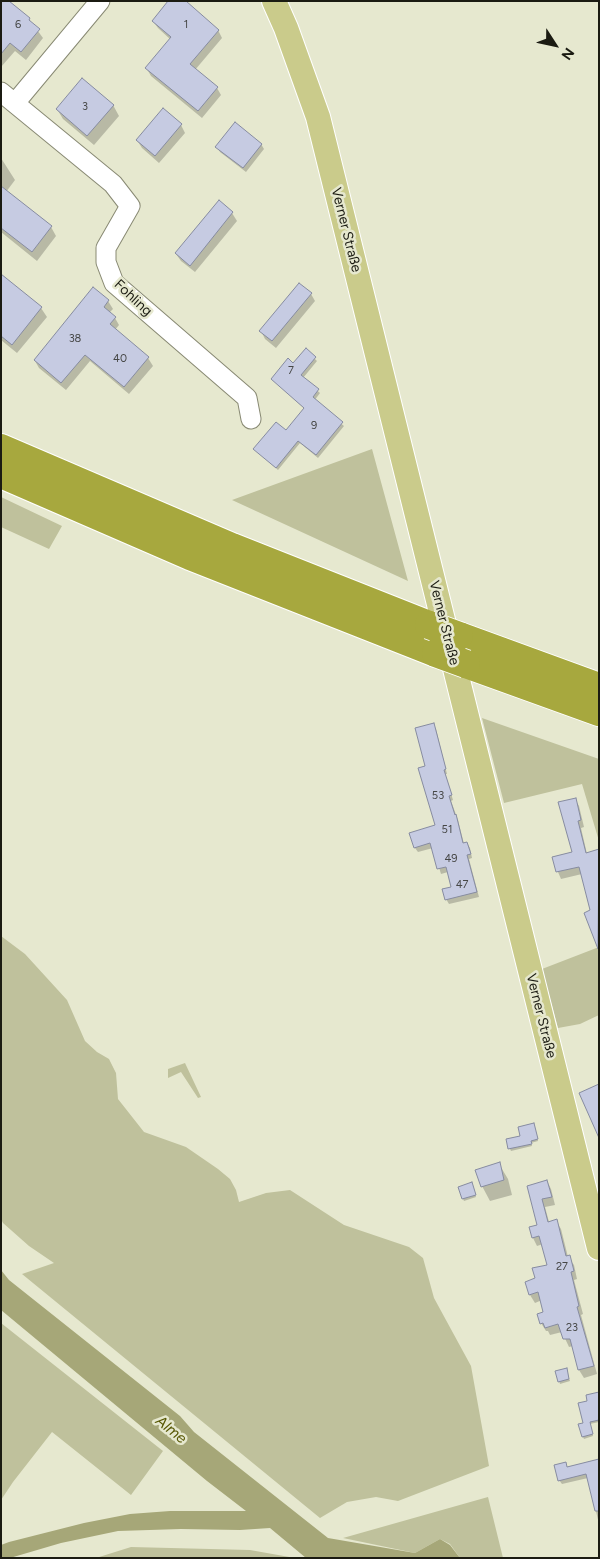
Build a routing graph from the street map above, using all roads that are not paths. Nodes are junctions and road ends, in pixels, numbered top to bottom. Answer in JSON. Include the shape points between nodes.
{"nodes":[{"id":1,"x":100,"y":1,"type":"edge"},
{"id":2,"x":274,"y":1,"type":"edge"},
{"id":3,"x":8,"y":97,"type":"edge"},
{"id":4,"x":252,"y":419,"type":"dead end"},
{"id":5,"x":1,"y":448,"type":"edge"},
{"id":6,"x":1,"y":474,"type":"edge"},
{"id":7,"x":599,"y":687,"type":"edge"},
{"id":8,"x":599,"y":712,"type":"edge"},
{"id":9,"x":599,"y":1248,"type":"edge"}],
"edges":[{"from":1,"to":3,"type":"street","name":"Fohling"},
{"from":2,"to":9,"type":"main road","name":"Verner Straße","via":[[318,117]]},
{"from":3,"to":4,"type":"street","name":"Fohling","via":[[113,184],[130,206],[106,248],[106,262],[114,283],[247,398]]},
{"from":5,"to":7,"type":"highway","bridge":true,"via":[[232,547],[429,625]]},
{"from":6,"to":8,"type":"highway","bridge":true,"via":[[198,559],[436,653]]}]}
